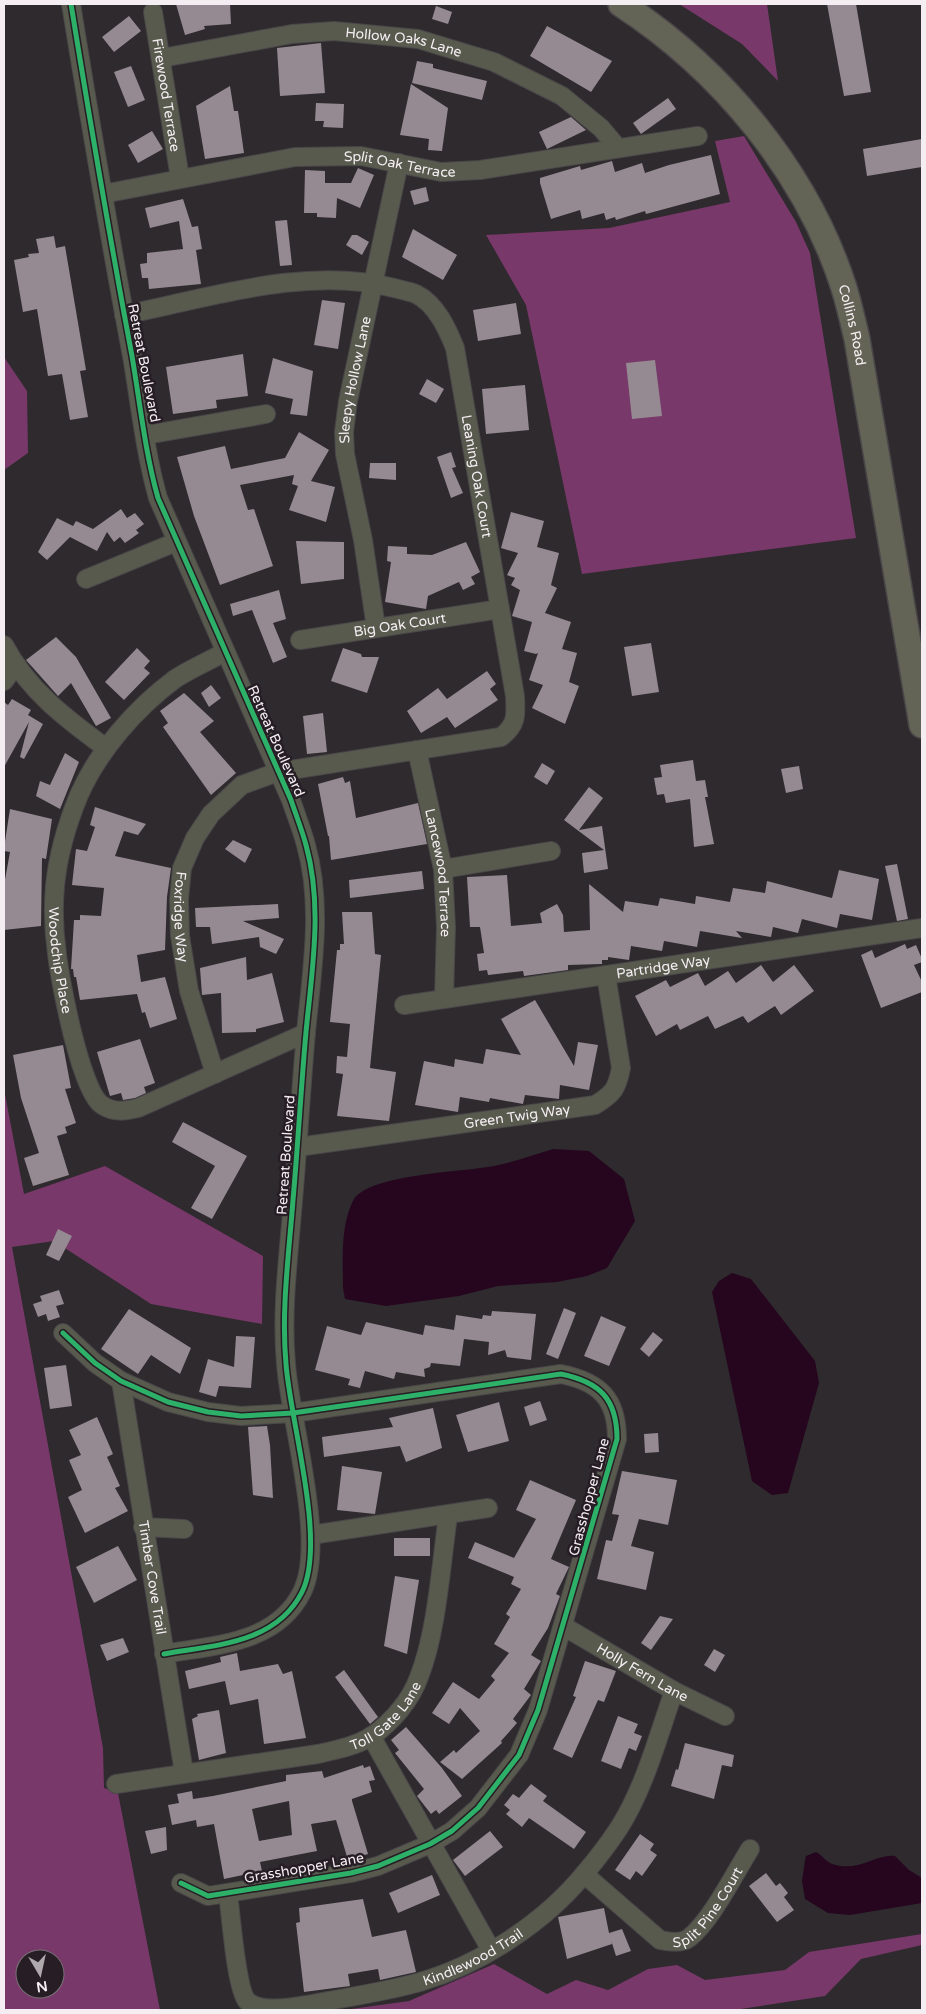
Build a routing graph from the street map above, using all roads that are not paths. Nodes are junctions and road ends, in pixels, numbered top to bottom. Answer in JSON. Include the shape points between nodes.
{"nodes":[{"id":1,"x":72,"y":4,"type":"edge"},
{"id":2,"x":621,"y":4,"type":"edge"},
{"id":3,"x":153,"y":12,"type":"dead end"},
{"id":4,"x":162,"y":58,"type":"junction"},
{"id":5,"x":698,"y":136,"type":"dead end"},
{"id":6,"x":618,"y":148,"type":"junction"},
{"id":7,"x":399,"y":163,"type":"junction"},
{"id":8,"x":180,"y":178,"type":"junction"},
{"id":9,"x":103,"y":194,"type":"junction"},
{"id":10,"x":375,"y":283,"type":"junction"},
{"id":11,"x":124,"y":316,"type":"junction"},
{"id":12,"x":266,"y":414,"type":"dead end"},
{"id":13,"x":146,"y":435,"type":"junction"},
{"id":14,"x":176,"y":542,"type":"junction"},
{"id":15,"x":86,"y":578,"type":"dead end"},
{"id":16,"x":500,"y":609,"type":"junction"},
{"id":17,"x":376,"y":628,"type":"junction"},
{"id":18,"x":300,"y":640,"type":"dead end"},
{"id":19,"x":4,"y":645,"type":"edge"},
{"id":20,"x":225,"y":652,"type":"junction"},
{"id":21,"x":15,"y":666,"type":"junction"},
{"id":22,"x":4,"y":681,"type":"edge"},
{"id":23,"x":922,"y":725,"type":"edge"},
{"id":24,"x":106,"y":748,"type":"junction"},
{"id":25,"x":418,"y":750,"type":"junction"},
{"id":26,"x":278,"y":772,"type":"junction"},
{"id":27,"x":551,"y":851,"type":"dead end"},
{"id":28,"x":443,"y":869,"type":"junction"},
{"id":29,"x":922,"y":928,"type":"edge"},
{"id":30,"x":606,"y":975,"type":"junction"},
{"id":31,"x":444,"y":998,"type":"junction"},
{"id":32,"x":404,"y":1005,"type":"dead end"},
{"id":33,"x":306,"y":1033,"type":"junction"},
{"id":34,"x":215,"y":1074,"type":"junction"},
{"id":35,"x":298,"y":1148,"type":"junction"},
{"id":36,"x":63,"y":1333,"type":"dead end"},
{"id":37,"x":121,"y":1381,"type":"junction"},
{"id":38,"x":293,"y":1413,"type":"junction"},
{"id":39,"x":488,"y":1508,"type":"dead end"},
{"id":40,"x":448,"y":1516,"type":"junction"},
{"id":41,"x":143,"y":1528,"type":"junction"},
{"id":42,"x":184,"y":1529,"type":"dead end"},
{"id":43,"x":311,"y":1535,"type":"junction"},
{"id":44,"x":563,"y":1626,"type":"junction"},
{"id":45,"x":164,"y":1654,"type":"junction"},
{"id":46,"x":674,"y":1691,"type":"junction"},
{"id":47,"x":725,"y":1716,"type":"dead end"},
{"id":48,"x":370,"y":1736,"type":"junction"},
{"id":49,"x":184,"y":1774,"type":"junction"},
{"id":50,"x":116,"y":1784,"type":"dead end"},
{"id":51,"x":430,"y":1844,"type":"junction"},
{"id":52,"x":750,"y":1849,"type":"dead end"},
{"id":53,"x":584,"y":1874,"type":"junction"},
{"id":54,"x":181,"y":1883,"type":"dead end"},
{"id":55,"x":228,"y":1894,"type":"junction"},
{"id":56,"x":491,"y":1950,"type":"junction"}],
"edges":[{"from":1,"to":9,"type":"street","name":"Retreat Boulevard"},
{"from":2,"to":23,"type":"street","name":"Collins Road","via":[[672,40],[719,84],[788,172],[821,231],[843,286],[858,339]]},
{"from":3,"to":4,"type":"street","name":"Firewood Terrace"},
{"from":4,"to":6,"type":"street","name":"Hollow Oaks Lane","via":[[292,34],[334,31],[418,39],[494,62],[562,96],[601,128]]},
{"from":4,"to":8,"type":"street","name":"Firewood Terrace"},
{"from":5,"to":6,"type":"street","name":"Split Oak Terrace"},
{"from":6,"to":7,"type":"street","name":"Split Oak Terrace","via":[[480,170],[441,172]]},
{"from":7,"to":8,"type":"street","name":"Split Oak Terrace","via":[[361,156],[295,157]]},
{"from":7,"to":10,"type":"street","name":"Sleepy Hollow Lane"},
{"from":8,"to":9,"type":"street","name":"Split Oak Terrace"},
{"from":9,"to":11,"type":"street","name":"Retreat Boulevard"},
{"from":10,"to":11,"type":"street","name":"Leaning Oak Court","via":[[300,281]]},
{"from":10,"to":16,"type":"street","name":"Leaning Oak Court","via":[[416,294],[432,306],[446,326],[455,348]]},
{"from":10,"to":17,"type":"street","name":"Sleepy Hollow Lane","via":[[344,432],[345,454],[363,540]]},
{"from":11,"to":13,"type":"street","name":"Retreat Boulevard"},
{"from":12,"to":13,"type":"street"},
{"from":13,"to":14,"type":"street","name":"Retreat Boulevard","via":[[158,498]]},
{"from":14,"to":15,"type":"street"},
{"from":14,"to":20,"type":"street","name":"Retreat Boulevard"},
{"from":16,"to":17,"type":"street","name":"Big Oak Court"},
{"from":16,"to":25,"type":"street","name":"Leaning Oak Court","via":[[515,696],[516,714],[511,729],[501,737]]},
{"from":17,"to":18,"type":"street","name":"Big Oak Court"},
{"from":19,"to":21,"type":"street"},
{"from":20,"to":24,"type":"street","name":"Woodchip Place","via":[[176,679]]},
{"from":20,"to":26,"type":"street","name":"Retreat Boulevard"},
{"from":21,"to":22,"type":"street"},
{"from":21,"to":24,"type":"street","via":[[56,712]]},
{"from":24,"to":34,"type":"street","name":"Woodchip Place","via":[[80,793],[70,818],[55,886],[57,954],[84,1076],[101,1105],[120,1112],[138,1108]]},
{"from":25,"to":26,"type":"street","name":"Leaning Oak Court"},
{"from":25,"to":28,"type":"street","name":"Lancewood Terrace"},
{"from":26,"to":33,"type":"street","name":"Retreat Boulevard","via":[[307,846],[313,881],[315,957]]},
{"from":26,"to":34,"type":"street","name":"Foxridge Way","via":[[242,785],[228,796],[195,838],[182,868],[180,936],[189,991]]},
{"from":27,"to":28,"type":"street"},
{"from":28,"to":31,"type":"street","name":"Lancewood Terrace","via":[[446,927]]},
{"from":29,"to":30,"type":"street","name":"Partridge Way"},
{"from":30,"to":31,"type":"street","name":"Partridge Way"},
{"from":30,"to":35,"type":"street","name":"Green Twig Way","via":[[621,1068],[618,1084],[610,1096],[595,1105]]},
{"from":31,"to":32,"type":"street","name":"Partridge Way"},
{"from":33,"to":34,"type":"street","name":"Woodchip Place"},
{"from":33,"to":35,"type":"street","name":"Retreat Boulevard"},
{"from":35,"to":38,"type":"street","name":"Retreat Boulevard","via":[[284,1315],[286,1365]]},
{"from":36,"to":37,"type":"street","name":"Grasshopper Lane","via":[[94,1363]]},
{"from":37,"to":38,"type":"street","name":"Grasshopper Lane","via":[[168,1402],[208,1412],[242,1416]]},
{"from":37,"to":41,"type":"street","name":"Timber Cove Trail"},
{"from":38,"to":43,"type":"street","name":"Retreat Boulevard"},
{"from":38,"to":44,"type":"street","name":"Grasshopper Lane","via":[[561,1374],[581,1378],[598,1389],[617,1419],[618,1439]]},
{"from":39,"to":40,"type":"street"},
{"from":40,"to":43,"type":"street"},
{"from":40,"to":48,"type":"street","name":"Toll Gate Lane","via":[[438,1589],[419,1678],[391,1720]]},
{"from":41,"to":42,"type":"street"},
{"from":41,"to":45,"type":"street","name":"Timber Cove Trail"},
{"from":43,"to":45,"type":"street","name":"Retreat Boulevard","via":[[309,1573],[302,1592],[291,1609],[272,1627],[247,1639]]},
{"from":44,"to":46,"type":"street","name":"Holly Fern Lane"},
{"from":44,"to":51,"type":"street","name":"Grasshopper Lane","via":[[538,1710],[519,1754],[478,1808]]},
{"from":45,"to":49,"type":"street","name":"Timber Cove Trail"},
{"from":46,"to":47,"type":"street","name":"Holly Fern Lane"},
{"from":46,"to":53,"type":"street","name":"Kindlewood Trail","via":[[639,1789],[620,1827]]},
{"from":48,"to":49,"type":"street","name":"Toll Gate Lane","via":[[318,1754]]},
{"from":48,"to":51,"type":"street"},
{"from":49,"to":50,"type":"street","name":"Toll Gate Lane"},
{"from":51,"to":55,"type":"street","name":"Grasshopper Lane","via":[[378,1866],[351,1873]]},
{"from":51,"to":56,"type":"street"},
{"from":52,"to":53,"type":"street","name":"Split Pine Court","via":[[702,1924],[688,1939],[673,1942],[660,1940]]},
{"from":53,"to":56,"type":"street","name":"Kindlewood Trail","via":[[551,1908]]},
{"from":54,"to":55,"type":"street","name":"Grasshopper Lane","via":[[208,1896]]},
{"from":55,"to":56,"type":"street","name":"Kindlewood Trail","via":[[241,1986],[247,2002],[260,2009],[279,2010],[421,1982]]}]}
